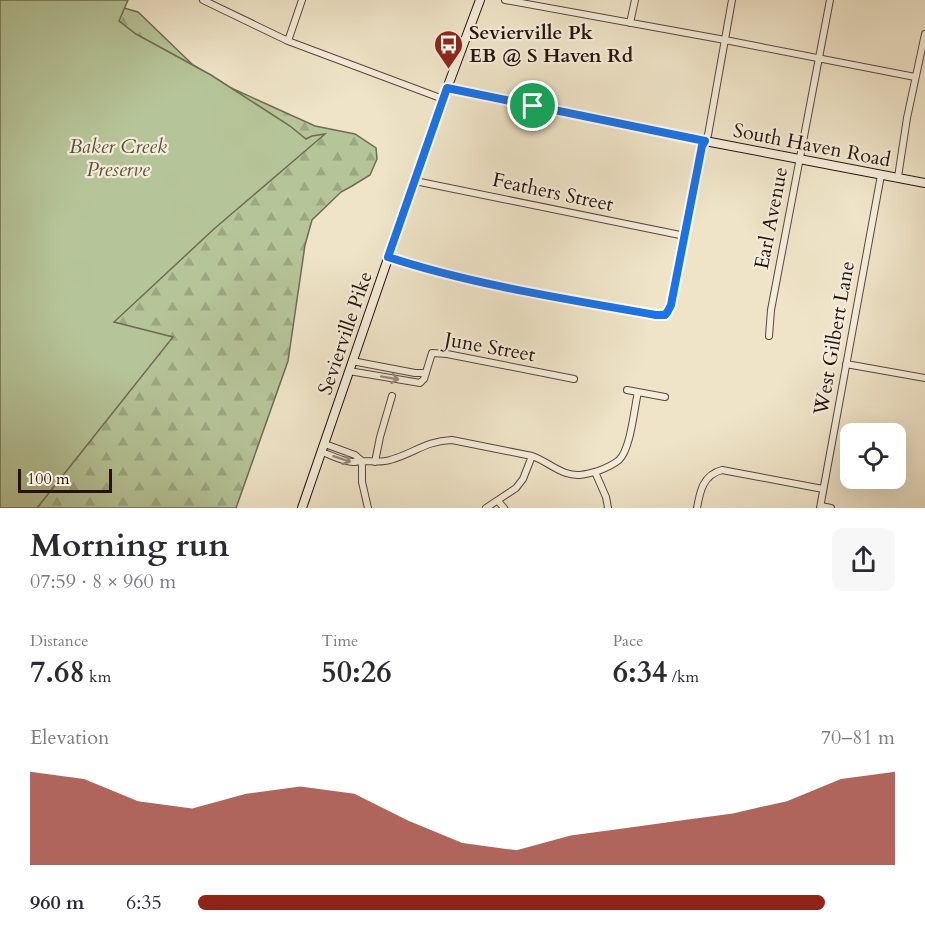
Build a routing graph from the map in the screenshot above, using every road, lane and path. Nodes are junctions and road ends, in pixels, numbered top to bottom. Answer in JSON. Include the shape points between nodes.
{"nodes":[{"id":1,"x":203,"y":0,"type":"edge"},
{"id":2,"x":302,"y":0,"type":"edge"},
{"id":3,"x":480,"y":0,"type":"edge"},
{"id":4,"x":505,"y":0,"type":"edge"},
{"id":5,"x":635,"y":0,"type":"edge"},
{"id":6,"x":732,"y":0,"type":"edge"},
{"id":7,"x":830,"y":0,"type":"edge"},
{"id":8,"x":630,"y":23,"type":"junction"},
{"id":9,"x":925,"y":34,"type":"edge"},
{"id":10,"x":725,"y":40,"type":"junction"},
{"id":11,"x":288,"y":41,"type":"junction"},
{"id":12,"x":820,"y":58,"type":"junction"},
{"id":13,"x":915,"y":77,"type":"junction"},
{"id":14,"x":447,"y":88,"type":"junction"},
{"id":15,"x":443,"y":99,"type":"junction"},
{"id":16,"x":705,"y":141,"type":"junction"},
{"id":17,"x":800,"y":159,"type":"junction"},
{"id":18,"x":881,"y":175,"type":"junction"},
{"id":19,"x":898,"y":177,"type":"junction"},
{"id":20,"x":415,"y":181,"type":"junction"},
{"id":21,"x":925,"y":183,"type":"edge"},
{"id":22,"x":684,"y":236,"type":"junction"},
{"id":23,"x":388,"y":257,"type":"junction"},
{"id":24,"x":769,"y":336,"type":"dead end"},
{"id":25,"x":352,"y":361,"type":"junction"},
{"id":26,"x":846,"y":364,"type":"junction"},
{"id":27,"x":349,"y":371,"type":"junction"},
{"id":28,"x":426,"y":373,"type":"junction"},
{"id":29,"x":925,"y":378,"type":"edge"},
{"id":30,"x":574,"y":379,"type":"dead end"},
{"id":31,"x":627,"y":390,"type":"dead end"},
{"id":32,"x":638,"y":392,"type":"junction"},
{"id":33,"x":392,"y":396,"type":"dead end"},
{"id":34,"x":665,"y":397,"type":"dead end"},
{"id":35,"x":323,"y":448,"type":"junction"},
{"id":36,"x":532,"y":456,"type":"junction"},
{"id":37,"x":362,"y":461,"type":"junction"},
{"id":38,"x":375,"y":462,"type":"junction"},
{"id":39,"x":595,"y":472,"type":"junction"},
{"id":40,"x":824,"y":489,"type":"junction"},
{"id":41,"x":498,"y":501,"type":"junction"},
{"id":42,"x":820,"y":507,"type":"edge"},
{"id":43,"x":302,"y":508,"type":"edge"},
{"id":44,"x":368,"y":508,"type":"edge"},
{"id":45,"x":486,"y":508,"type":"edge"},
{"id":46,"x":504,"y":508,"type":"edge"},
{"id":47,"x":608,"y":508,"type":"edge"},
{"id":48,"x":697,"y":508,"type":"edge"},
{"id":49,"x":831,"y":508,"type":"edge"}],
"edges":[{"from":1,"to":11,"type":"street"},
{"from":2,"to":11,"type":"street"},
{"from":3,"to":14,"type":"street","name":"Sevierville Pike"},
{"from":4,"to":8,"type":"street"},
{"from":5,"to":8,"type":"street"},
{"from":6,"to":10,"type":"street"},
{"from":7,"to":12,"type":"street","name":"Earl Avenue"},
{"from":8,"to":10,"type":"street"},
{"from":9,"to":13,"type":"street"},
{"from":10,"to":12,"type":"street"},
{"from":10,"to":16,"type":"street"},
{"from":11,"to":15,"type":"street"},
{"from":12,"to":13,"type":"street"},
{"from":12,"to":17,"type":"street","name":"Earl Avenue"},
{"from":13,"to":19,"type":"street"},
{"from":14,"to":15,"type":"street","name":"Sevierville Pike"},
{"from":14,"to":16,"type":"street","name":"South Haven Road"},
{"from":15,"to":20,"type":"street","name":"Sevierville Pike"},
{"from":16,"to":17,"type":"street","name":"South Haven Road"},
{"from":16,"to":22,"type":"street"},
{"from":17,"to":18,"type":"street","name":"South Haven Road"},
{"from":17,"to":24,"type":"street","name":"Earl Avenue","via":[[772,300]]},
{"from":18,"to":19,"type":"street","name":"South Haven Road"},
{"from":18,"to":26,"type":"street","name":"West Gilbert Lane"},
{"from":19,"to":21,"type":"street","name":"South Haven Road"},
{"from":20,"to":22,"type":"street","name":"Feathers Street"},
{"from":20,"to":23,"type":"street","name":"Sevierville Pike"},
{"from":22,"to":23,"type":"street","via":[[671,305],[665,315],[460,277]]},
{"from":23,"to":25,"type":"street","name":"Sevierville Pike"},
{"from":25,"to":27,"type":"street","name":"Sevierville Pike"},
{"from":25,"to":28,"type":"street"},
{"from":26,"to":29,"type":"street"},
{"from":26,"to":40,"type":"street","name":"West Gilbert Lane"},
{"from":27,"to":28,"type":"street","name":"June Street","one_way":true,"via":[[420,383]]},
{"from":27,"to":35,"type":"street","name":"Sevierville Pike"},
{"from":28,"to":30,"type":"street","name":"June Street","via":[[432,353]]},
{"from":31,"to":32,"type":"street"},
{"from":32,"to":34,"type":"street"},
{"from":32,"to":39,"type":"street","via":[[625,452],[613,464]]},
{"from":33,"to":38,"type":"street"},
{"from":35,"to":37,"type":"street","via":[[355,455]]},
{"from":35,"to":43,"type":"street","name":"Sevierville Pike"},
{"from":36,"to":38,"type":"street","via":[[440,441]]},
{"from":36,"to":39,"type":"street","via":[[566,473]]},
{"from":36,"to":41,"type":"street","via":[[523,479]]},
{"from":37,"to":38,"type":"street"},
{"from":37,"to":44,"type":"street"},
{"from":39,"to":47,"type":"street"},
{"from":40,"to":42,"type":"street","name":"West Gilbert Lane"},
{"from":40,"to":48,"type":"street","via":[[722,470],[705,480]]},
{"from":41,"to":45,"type":"street"},
{"from":41,"to":46,"type":"street"},
{"from":42,"to":49,"type":"street"}]}
